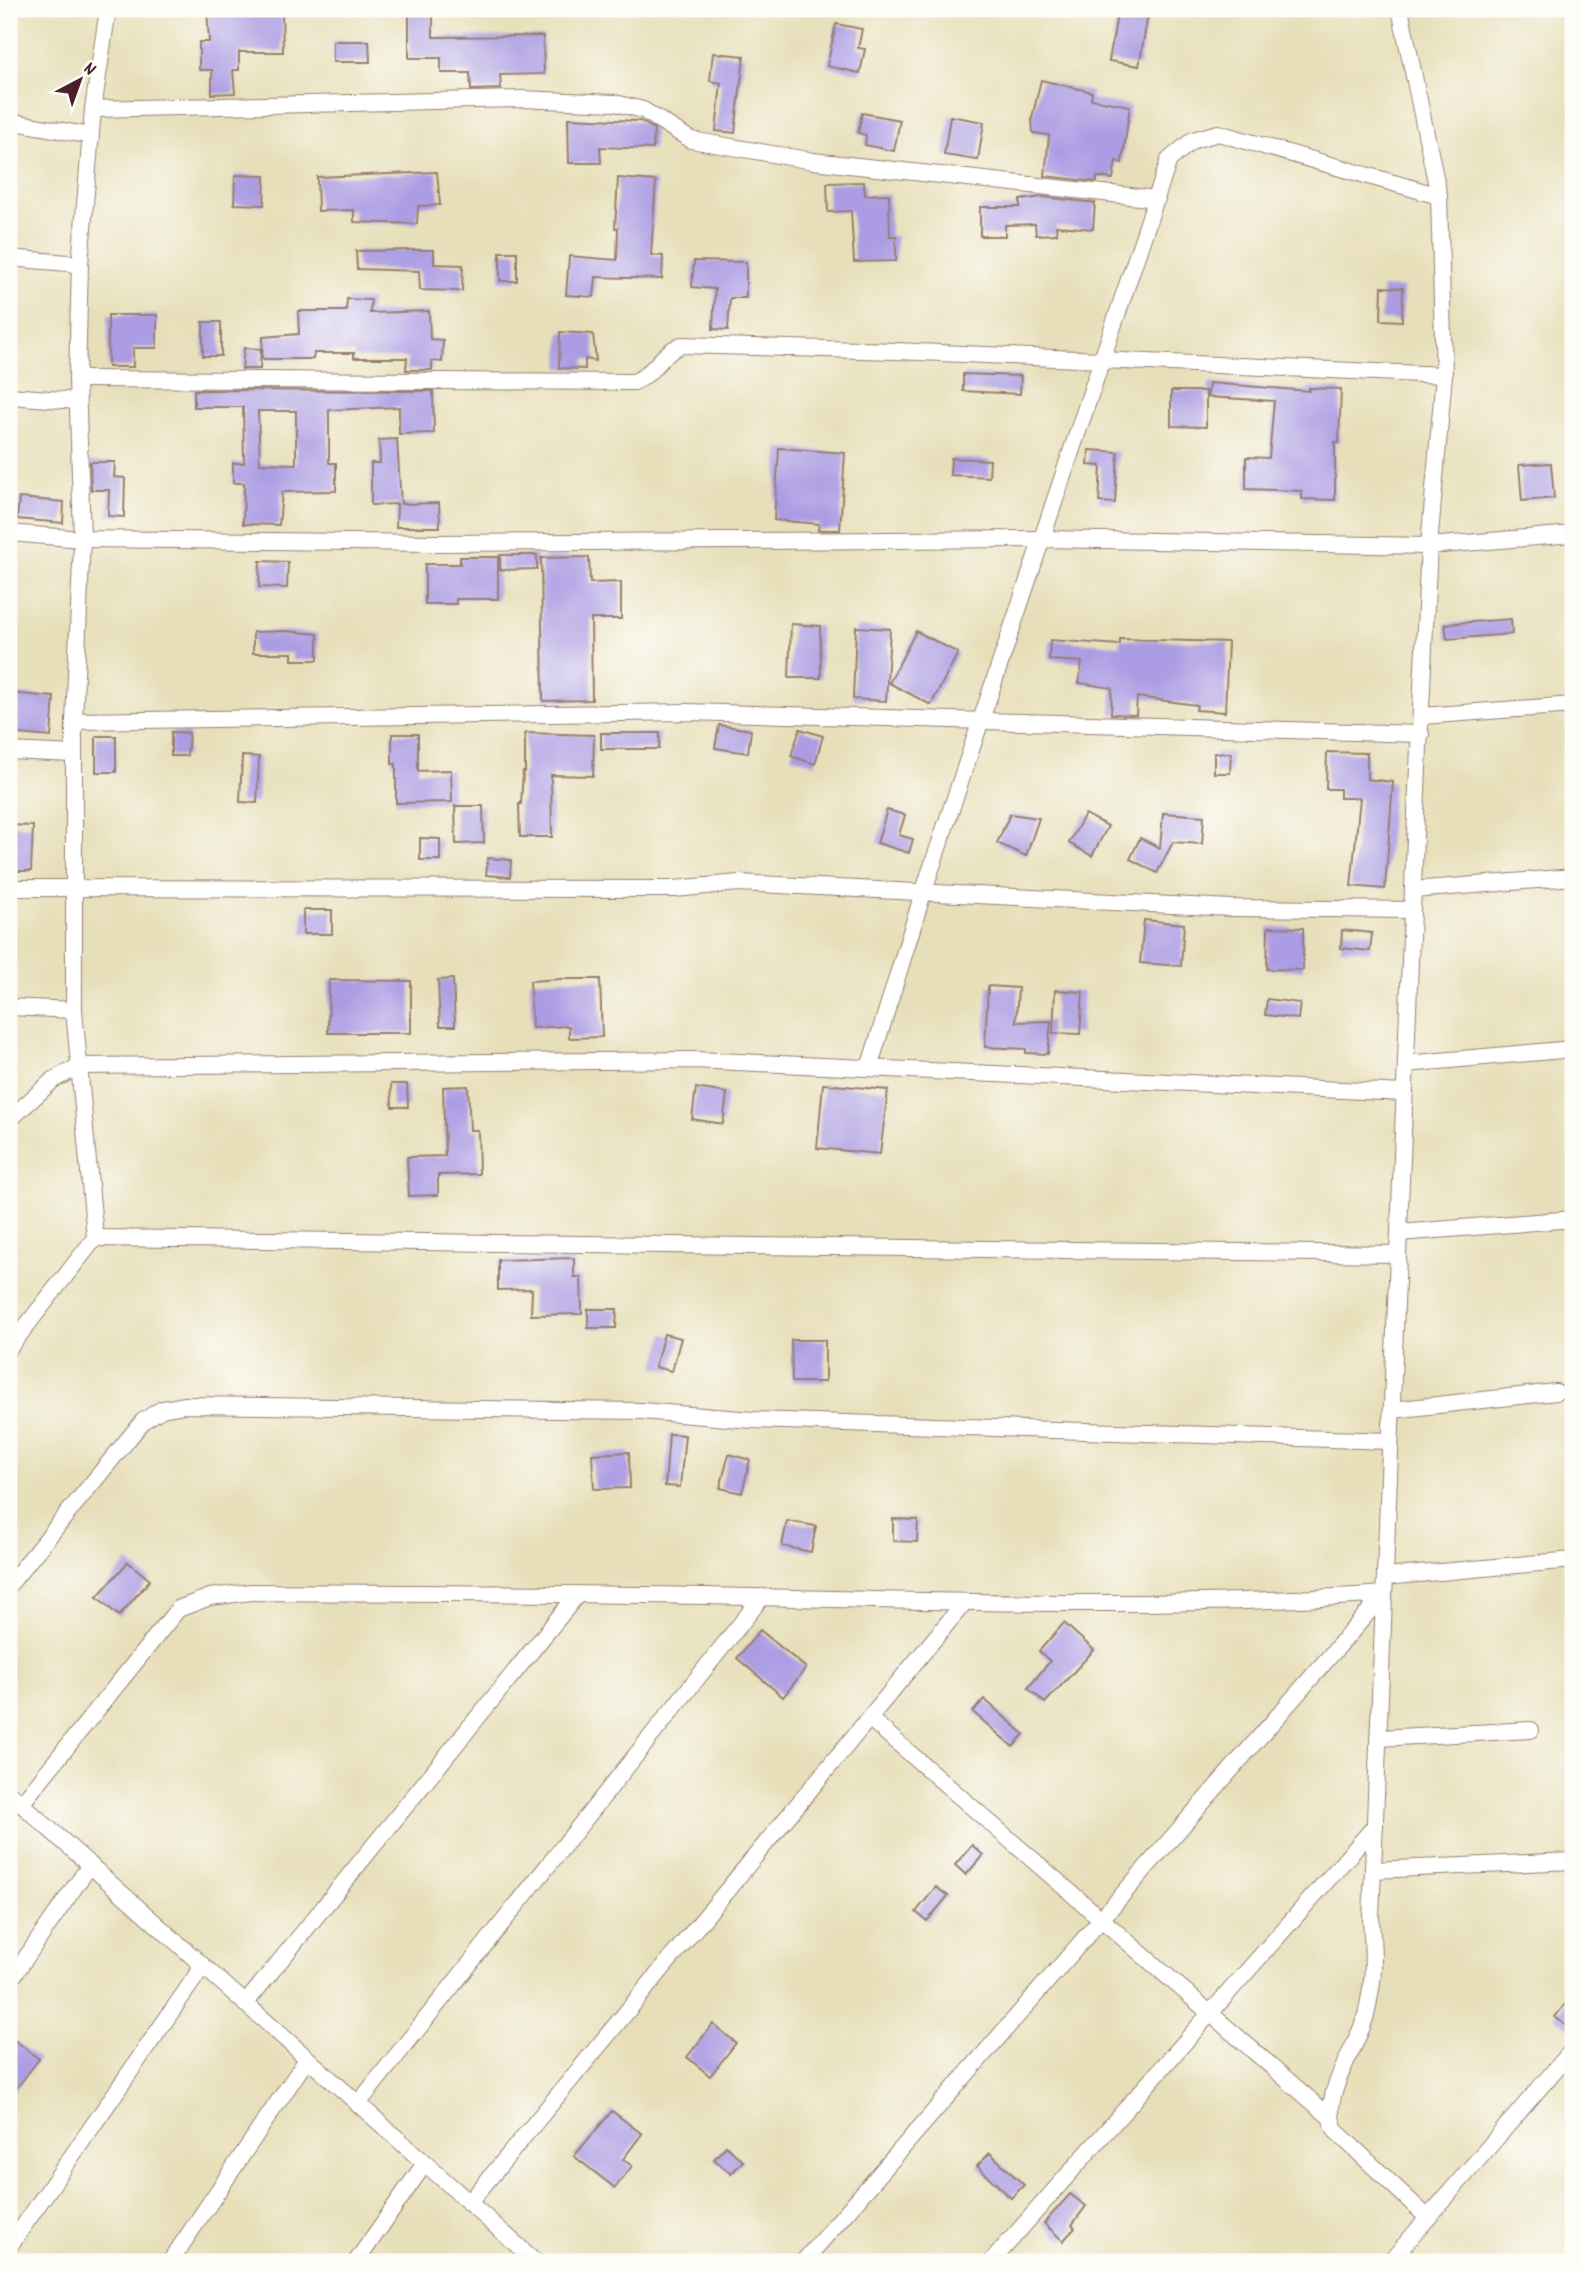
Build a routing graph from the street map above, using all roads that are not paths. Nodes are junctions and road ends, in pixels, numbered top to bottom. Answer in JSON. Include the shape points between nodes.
{"nodes":[{"id":1,"x":108,"y":9,"type":"edge"},
{"id":2,"x":1400,"y":9,"type":"edge"},
{"id":3,"x":93,"y":109,"type":"junction"},
{"id":4,"x":9,"y":121,"type":"edge"},
{"id":5,"x":90,"y":136,"type":"junction"},
{"id":6,"x":1439,"y":196,"type":"junction"},
{"id":7,"x":1157,"y":199,"type":"junction"},
{"id":8,"x":9,"y":258,"type":"edge"},
{"id":9,"x":80,"y":264,"type":"junction"},
{"id":10,"x":1105,"y":360,"type":"junction"},
{"id":11,"x":1444,"y":375,"type":"junction"},
{"id":12,"x":77,"y":379,"type":"junction"},
{"id":13,"x":9,"y":396,"type":"edge"},
{"id":14,"x":77,"y":401,"type":"junction"},
{"id":15,"x":9,"y":533,"type":"edge"},
{"id":16,"x":1573,"y":534,"type":"edge"},
{"id":17,"x":82,"y":539,"type":"junction"},
{"id":18,"x":1044,"y":539,"type":"junction"},
{"id":19,"x":1429,"y":546,"type":"junction"},
{"id":20,"x":1573,"y":705,"type":"edge"},
{"id":21,"x":1422,"y":716,"type":"junction"},
{"id":22,"x":74,"y":721,"type":"junction"},
{"id":23,"x":982,"y":723,"type":"junction"},
{"id":24,"x":1421,"y":734,"type":"junction"},
{"id":25,"x":9,"y":751,"type":"edge"},
{"id":26,"x":74,"y":754,"type":"junction"},
{"id":27,"x":1573,"y":877,"type":"edge"},
{"id":28,"x":9,"y":888,"type":"edge"},
{"id":29,"x":73,"y":890,"type":"junction"},
{"id":30,"x":1413,"y":890,"type":"junction"},
{"id":31,"x":923,"y":892,"type":"junction"},
{"id":32,"x":1412,"y":910,"type":"junction"},
{"id":33,"x":9,"y":1007,"type":"edge"},
{"id":34,"x":75,"y":1010,"type":"junction"},
{"id":35,"x":1573,"y":1049,"type":"edge"},
{"id":36,"x":1406,"y":1064,"type":"junction"},
{"id":37,"x":80,"y":1066,"type":"junction"},
{"id":38,"x":869,"y":1068,"type":"junction"},
{"id":39,"x":1405,"y":1093,"type":"junction"},
{"id":40,"x":9,"y":1120,"type":"edge"},
{"id":41,"x":1573,"y":1219,"type":"edge"},
{"id":42,"x":1399,"y":1233,"type":"junction"},
{"id":43,"x":95,"y":1238,"type":"junction"},
{"id":44,"x":1398,"y":1254,"type":"junction"},
{"id":45,"x":9,"y":1348,"type":"edge"},
{"id":46,"x":1556,"y":1392,"type":"dead end"},
{"id":47,"x":1392,"y":1410,"type":"junction"},
{"id":48,"x":1390,"y":1441,"type":"junction"},
{"id":49,"x":1573,"y":1560,"type":"edge"},
{"id":50,"x":1385,"y":1577,"type":"junction"},
{"id":51,"x":9,"y":1585,"type":"edge"},
{"id":52,"x":1384,"y":1594,"type":"junction"},
{"id":53,"x":577,"y":1595,"type":"junction"},
{"id":54,"x":762,"y":1597,"type":"junction"},
{"id":55,"x":964,"y":1603,"type":"junction"},
{"id":56,"x":869,"y":1718,"type":"junction"},
{"id":57,"x":1531,"y":1730,"type":"dead end"},
{"id":58,"x":1378,"y":1738,"type":"junction"},
{"id":59,"x":15,"y":1798,"type":"edge"},
{"id":60,"x":1375,"y":1826,"type":"junction"},
{"id":61,"x":1573,"y":1861,"type":"edge"},
{"id":62,"x":90,"y":1865,"type":"junction"},
{"id":63,"x":1373,"y":1870,"type":"junction"},
{"id":64,"x":1101,"y":1919,"type":"junction"},
{"id":65,"x":203,"y":1966,"type":"junction"},
{"id":66,"x":9,"y":1982,"type":"edge"},
{"id":67,"x":245,"y":2004,"type":"junction"},
{"id":68,"x":1208,"y":2015,"type":"junction"},
{"id":69,"x":1573,"y":2049,"type":"edge"},
{"id":70,"x":307,"y":2059,"type":"junction"},
{"id":71,"x":358,"y":2104,"type":"junction"},
{"id":72,"x":1330,"y":2117,"type":"junction"},
{"id":73,"x":425,"y":2163,"type":"junction"},
{"id":74,"x":469,"y":2203,"type":"junction"},
{"id":75,"x":1428,"y":2218,"type":"junction"},
{"id":76,"x":9,"y":2247,"type":"edge"},
{"id":77,"x":533,"y":2261,"type":"edge"},
{"id":78,"x":992,"y":2261,"type":"edge"},
{"id":79,"x":170,"y":2262,"type":"edge"},
{"id":80,"x":356,"y":2262,"type":"edge"},
{"id":81,"x":803,"y":2262,"type":"edge"},
{"id":82,"x":1390,"y":2262,"type":"edge"}],
"edges":[{"from":1,"to":3,"type":"street"},
{"from":2,"to":6,"type":"street"},
{"from":3,"to":5,"type":"street"},
{"from":3,"to":7,"type":"street","via":[[522,99],[615,103],[643,110],[691,140],[813,161]]},
{"from":4,"to":5,"type":"street"},
{"from":5,"to":9,"type":"street"},
{"from":6,"to":7,"type":"street","via":[[1218,133],[1193,140],[1169,160]]},
{"from":6,"to":11,"type":"street"},
{"from":7,"to":10,"type":"street"},
{"from":8,"to":9,"type":"street"},
{"from":9,"to":12,"type":"street"},
{"from":10,"to":11,"type":"street"},
{"from":10,"to":12,"type":"street","via":[[681,345],[660,359],[648,376],[634,382]]},
{"from":10,"to":18,"type":"street"},
{"from":11,"to":19,"type":"street"},
{"from":12,"to":14,"type":"street"},
{"from":13,"to":14,"type":"street"},
{"from":14,"to":17,"type":"street"},
{"from":15,"to":17,"type":"street"},
{"from":16,"to":19,"type":"street"},
{"from":17,"to":18,"type":"street"},
{"from":17,"to":22,"type":"street"},
{"from":18,"to":19,"type":"street"},
{"from":18,"to":23,"type":"street"},
{"from":19,"to":21,"type":"street"},
{"from":20,"to":21,"type":"street"},
{"from":21,"to":24,"type":"street"},
{"from":22,"to":23,"type":"street","via":[[688,712]]},
{"from":22,"to":26,"type":"street"},
{"from":23,"to":24,"type":"street"},
{"from":23,"to":31,"type":"street"},
{"from":24,"to":30,"type":"street"},
{"from":25,"to":26,"type":"street"},
{"from":26,"to":29,"type":"street"},
{"from":27,"to":30,"type":"street"},
{"from":28,"to":29,"type":"street"},
{"from":29,"to":31,"type":"street","via":[[674,889],[739,883]]},
{"from":29,"to":34,"type":"street"},
{"from":30,"to":32,"type":"street"},
{"from":31,"to":32,"type":"street","via":[[1231,908]]},
{"from":31,"to":38,"type":"street"},
{"from":32,"to":36,"type":"street"},
{"from":33,"to":34,"type":"street"},
{"from":34,"to":37,"type":"street"},
{"from":35,"to":36,"type":"street"},
{"from":36,"to":39,"type":"street"},
{"from":37,"to":38,"type":"street","via":[[694,1060]]},
{"from":37,"to":40,"type":"street","via":[[53,1080]]},
{"from":37,"to":43,"type":"street"},
{"from":38,"to":39,"type":"street"},
{"from":39,"to":42,"type":"street"},
{"from":41,"to":42,"type":"street"},
{"from":42,"to":44,"type":"street"},
{"from":43,"to":44,"type":"street"},
{"from":43,"to":45,"type":"street"},
{"from":44,"to":47,"type":"street"},
{"from":46,"to":47,"type":"street"},
{"from":47,"to":48,"type":"street"},
{"from":48,"to":50,"type":"street"},
{"from":48,"to":51,"type":"street","via":[[753,1420],[641,1411],[184,1405],[162,1409],[143,1421]]},
{"from":49,"to":50,"type":"street"},
{"from":50,"to":52,"type":"street"},
{"from":52,"to":55,"type":"street"},
{"from":52,"to":58,"type":"street"},
{"from":52,"to":64,"type":"street"},
{"from":53,"to":54,"type":"street"},
{"from":53,"to":59,"type":"street","via":[[251,1592],[209,1597],[178,1609]]},
{"from":53,"to":67,"type":"street"},
{"from":54,"to":55,"type":"street"},
{"from":54,"to":71,"type":"street"},
{"from":55,"to":56,"type":"street"},
{"from":56,"to":64,"type":"street"},
{"from":56,"to":74,"type":"street"},
{"from":57,"to":58,"type":"street"},
{"from":58,"to":60,"type":"street"},
{"from":59,"to":62,"type":"street"},
{"from":60,"to":63,"type":"street"},
{"from":60,"to":68,"type":"street"},
{"from":61,"to":63,"type":"street"},
{"from":62,"to":65,"type":"street"},
{"from":62,"to":66,"type":"street"},
{"from":63,"to":72,"type":"street","via":[[1372,1985],[1365,2020],[1330,2105]]},
{"from":64,"to":68,"type":"street"},
{"from":64,"to":81,"type":"street"},
{"from":65,"to":67,"type":"street"},
{"from":65,"to":76,"type":"street"},
{"from":67,"to":70,"type":"street"},
{"from":68,"to":72,"type":"street"},
{"from":68,"to":78,"type":"street"},
{"from":69,"to":75,"type":"street"},
{"from":70,"to":71,"type":"street"},
{"from":70,"to":79,"type":"street"},
{"from":71,"to":73,"type":"street"},
{"from":72,"to":75,"type":"street","via":[[1338,2132]]},
{"from":73,"to":74,"type":"street"},
{"from":73,"to":80,"type":"street"},
{"from":74,"to":77,"type":"street"},
{"from":75,"to":82,"type":"street"}]}
